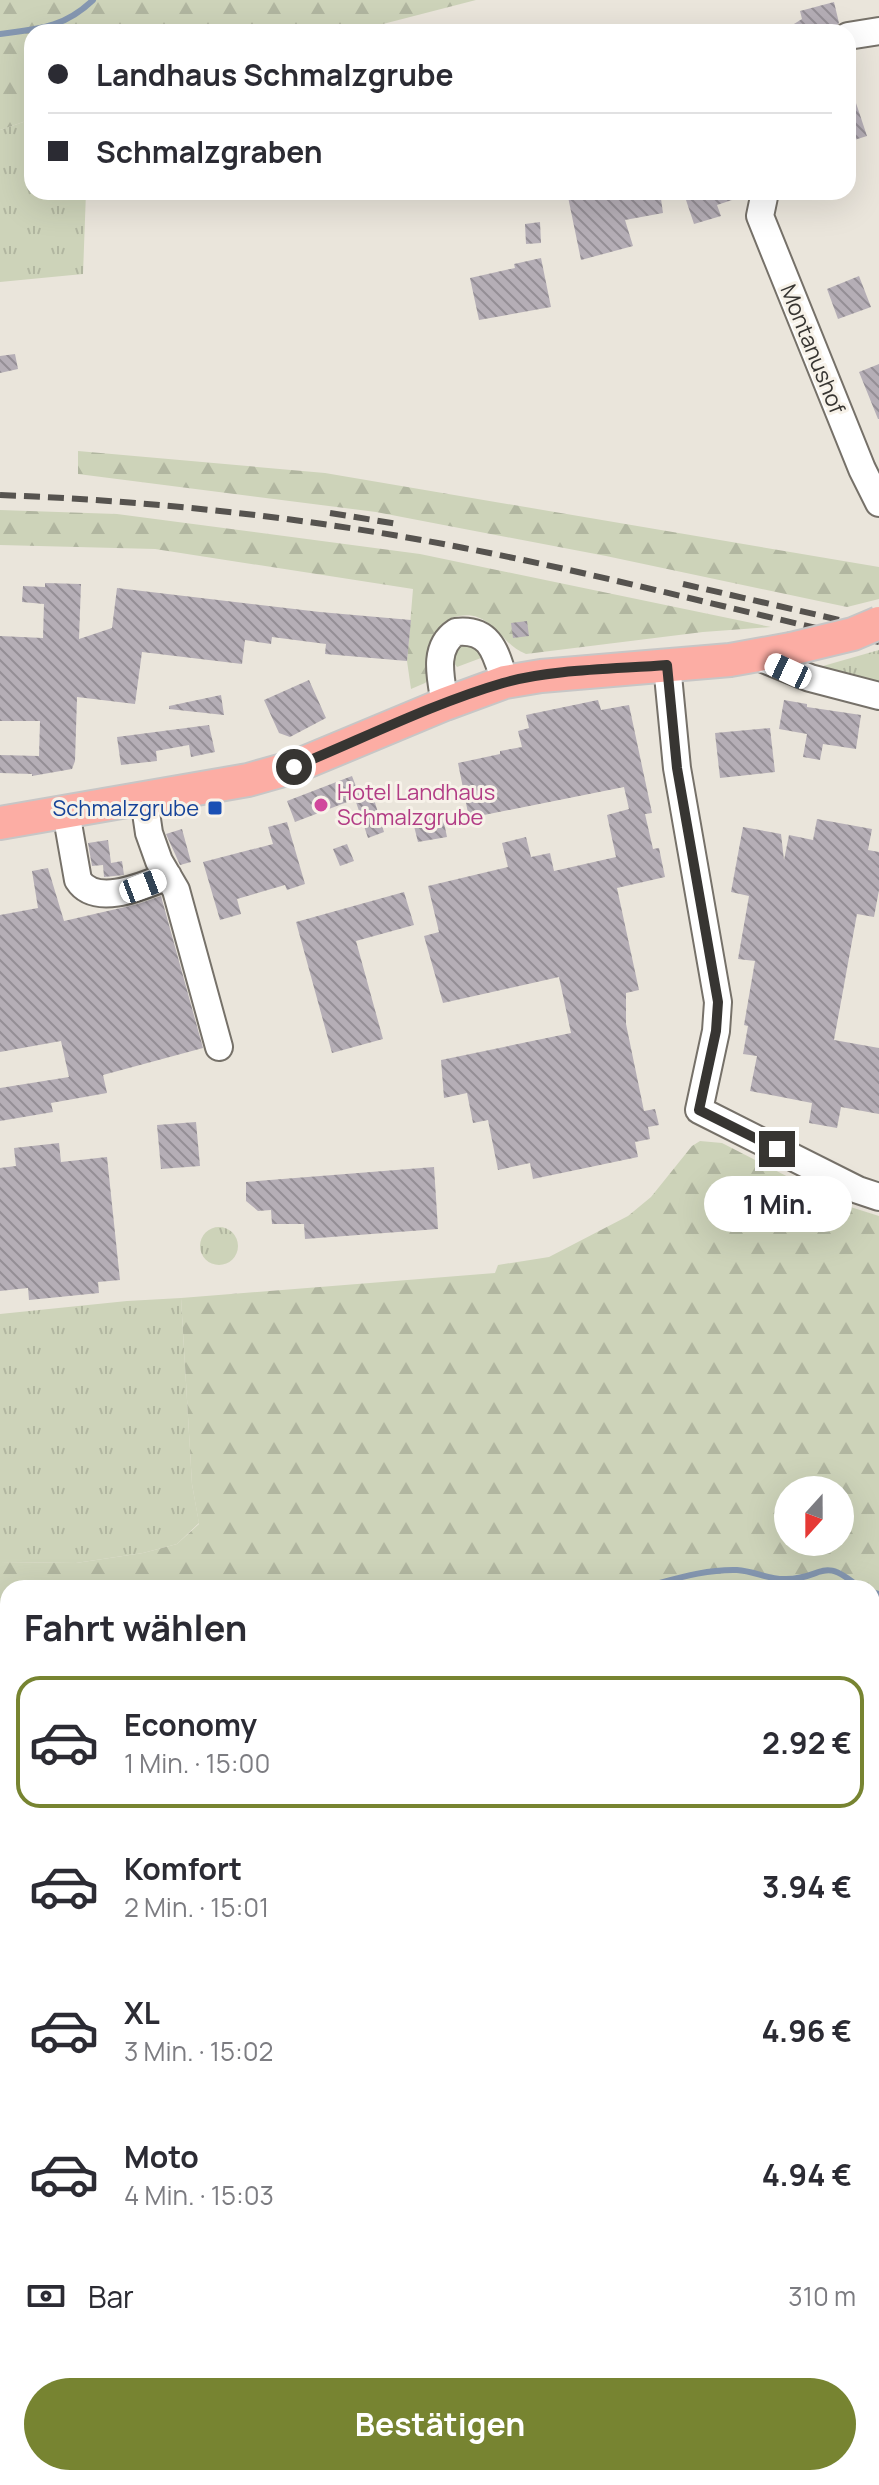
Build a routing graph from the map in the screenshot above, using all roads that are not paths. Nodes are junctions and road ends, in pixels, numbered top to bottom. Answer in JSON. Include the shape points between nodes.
{"nodes":[{"id":1,"x":879,"y":31,"type":"edge"},
{"id":2,"x":856,"y":35,"type":"edge"},
{"id":3,"x":763,"y":200,"type":"edge"},
{"id":4,"x":879,"y":503,"type":"edge"},
{"id":5,"x":879,"y":623,"type":"edge"},
{"id":6,"x":756,"y":656,"type":"junction"},
{"id":7,"x":667,"y":665,"type":"junction"},
{"id":8,"x":505,"y":682,"type":"junction"},
{"id":9,"x":879,"y":696,"type":"edge"},
{"id":10,"x":445,"y":704,"type":"junction"},
{"id":11,"x":144,"y":799,"type":"junction"},
{"id":12,"x":66,"y":812,"type":"junction"},
{"id":13,"x":0,"y":823,"type":"edge"},
{"id":14,"x":168,"y":876,"type":"junction"},
{"id":15,"x":219,"y":1047,"type":"dead end"},
{"id":16,"x":879,"y":1197,"type":"edge"}],
"edges":[{"from":1,"to":2,"type":"street"},
{"from":3,"to":4,"type":"street","name":"Montanushof","via":[[760,216]]},
{"from":5,"to":6,"type":"main road","bridge":true},
{"from":6,"to":7,"type":"main road"},
{"from":6,"to":9,"type":"street","via":[[788,671]]},
{"from":7,"to":8,"type":"main road"},
{"from":7,"to":16,"type":"street","via":[[677,768],[718,1002],[699,1110]]},
{"from":8,"to":10,"type":"main road"},
{"from":8,"to":10,"type":"street","via":[[485,638],[456,632],[444,642],[440,659]]},
{"from":10,"to":11,"type":"main road","via":[[294,767]]},
{"from":11,"to":12,"type":"main road"},
{"from":11,"to":14,"type":"street","via":[[149,833]]},
{"from":12,"to":13,"type":"main road"},
{"from":12,"to":14,"type":"street","via":[[84,888],[113,892]]},
{"from":14,"to":15,"type":"street"}]}
